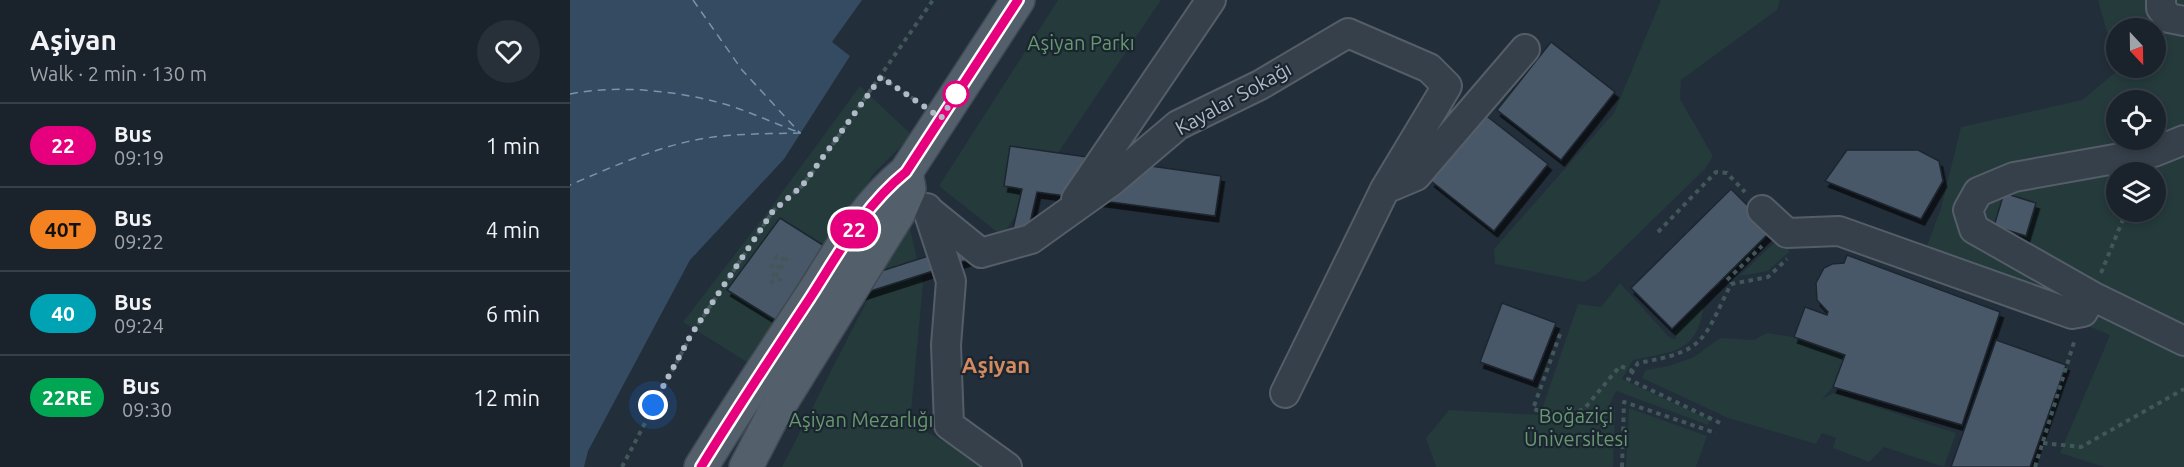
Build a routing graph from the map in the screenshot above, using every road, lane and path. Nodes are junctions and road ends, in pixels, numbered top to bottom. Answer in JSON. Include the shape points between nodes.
{"nodes":[{"id":1,"x":933,"y":0,"type":"edge"},
{"id":2,"x":1018,"y":0,"type":"edge"},
{"id":3,"x":1211,"y":0,"type":"edge"},
{"id":4,"x":2161,"y":0,"type":"edge"},
{"id":5,"x":2184,"y":21,"type":"edge"},
{"id":6,"x":1525,"y":49,"type":"dead end"},
{"id":7,"x":881,"y":77,"type":"junction"},
{"id":8,"x":941,"y":118,"type":"junction"},
{"id":9,"x":2184,"y":140,"type":"edge"},
{"id":10,"x":906,"y":172,"type":"junction"},
{"id":11,"x":1385,"y":189,"type":"junction"},
{"id":12,"x":928,"y":210,"type":"junction"},
{"id":13,"x":1064,"y":215,"type":"junction"},
{"id":14,"x":1771,"y":219,"type":"junction"},
{"id":15,"x":2122,"y":222,"type":"edge"},
{"id":16,"x":1818,"y":231,"type":"junction"},
{"id":17,"x":1658,"y":232,"type":"dead end"},
{"id":18,"x":787,"y":258,"type":"dead end"},
{"id":19,"x":771,"y":268,"type":"dead end"},
{"id":20,"x":777,"y":269,"type":"dead end"},
{"id":21,"x":1728,"y":280,"type":"junction"},
{"id":22,"x":771,"y":284,"type":"dead end"},
{"id":23,"x":2092,"y":296,"type":"junction"},
{"id":24,"x":1560,"y":334,"type":"dead end"},
{"id":25,"x":2184,"y":341,"type":"edge"},
{"id":26,"x":2069,"y":361,"type":"dead end"},
{"id":27,"x":1633,"y":371,"type":"junction"},
{"id":28,"x":2184,"y":389,"type":"edge"},
{"id":29,"x":1285,"y":393,"type":"dead end"},
{"id":30,"x":1720,"y":423,"type":"dead end"},
{"id":31,"x":1716,"y":433,"type":"dead end"},
{"id":32,"x":2043,"y":442,"type":"junction"},
{"id":33,"x":622,"y":467,"type":"edge"},
{"id":34,"x":701,"y":467,"type":"edge"},
{"id":35,"x":746,"y":467,"type":"edge"},
{"id":36,"x":1007,"y":467,"type":"edge"},
{"id":37,"x":1622,"y":467,"type":"edge"},
{"id":38,"x":2035,"y":467,"type":"edge"}],
"edges":[{"from":1,"to":7,"type":"path"},
{"from":2,"to":8,"type":"main road"},
{"from":3,"to":13,"type":"street"},
{"from":4,"to":5,"type":"street","via":[[2169,18]]},
{"from":6,"to":11,"type":"street","via":[[1416,176]]},
{"from":7,"to":8,"type":"path"},
{"from":7,"to":33,"type":"path","via":[[802,186],[773,211],[691,335]]},
{"from":8,"to":10,"type":"main road"},
{"from":9,"to":23,"type":"street","via":[[2154,152],[2014,177],[1978,192],[1968,210],[1974,230]]},
{"from":10,"to":12,"type":"street"},
{"from":10,"to":34,"type":"main road","via":[[863,214]]},
{"from":10,"to":35,"type":"main road","via":[[909,189],[898,214],[772,417]]},
{"from":11,"to":13,"type":"street","name":"Kayalar Sokağı","via":[[1447,86],[1429,68],[1348,33],[1260,85],[1178,125],[1112,181]]},
{"from":11,"to":29,"type":"street","name":"Kayalar Sokağı"},
{"from":12,"to":13,"type":"street","name":"Kayalar Sokağı","via":[[981,253],[1031,238]]},
{"from":12,"to":36,"type":"street","via":[[951,281],[946,345],[949,425]]},
{"from":14,"to":16,"type":"street","via":[[1787,233]]},
{"from":14,"to":17,"type":"path","via":[[1727,173],[1716,172]]},
{"from":14,"to":21,"type":"path"},
{"from":15,"to":23,"type":"path"},
{"from":16,"to":21,"type":"path","via":[[1768,277]]},
{"from":16,"to":23,"type":"street","via":[[1839,231],[2072,314],[2083,312]]},
{"from":18,"to":22,"type":"path"},
{"from":19,"to":20,"type":"path","via":[[777,256],[783,259]]},
{"from":21,"to":27,"type":"path","via":[[1706,334],[1694,347],[1677,356],[1638,363]]},
{"from":23,"to":25,"type":"street"},
{"from":24,"to":27,"type":"path","via":[[1533,409],[1576,413],[1584,409],[1620,366]]},
{"from":26,"to":32,"type":"path"},
{"from":27,"to":30,"type":"path","via":[[1629,379]]},
{"from":28,"to":32,"type":"path","via":[[2081,447]]},
{"from":31,"to":37,"type":"path","via":[[1624,402]]},
{"from":32,"to":38,"type":"path"}]}
